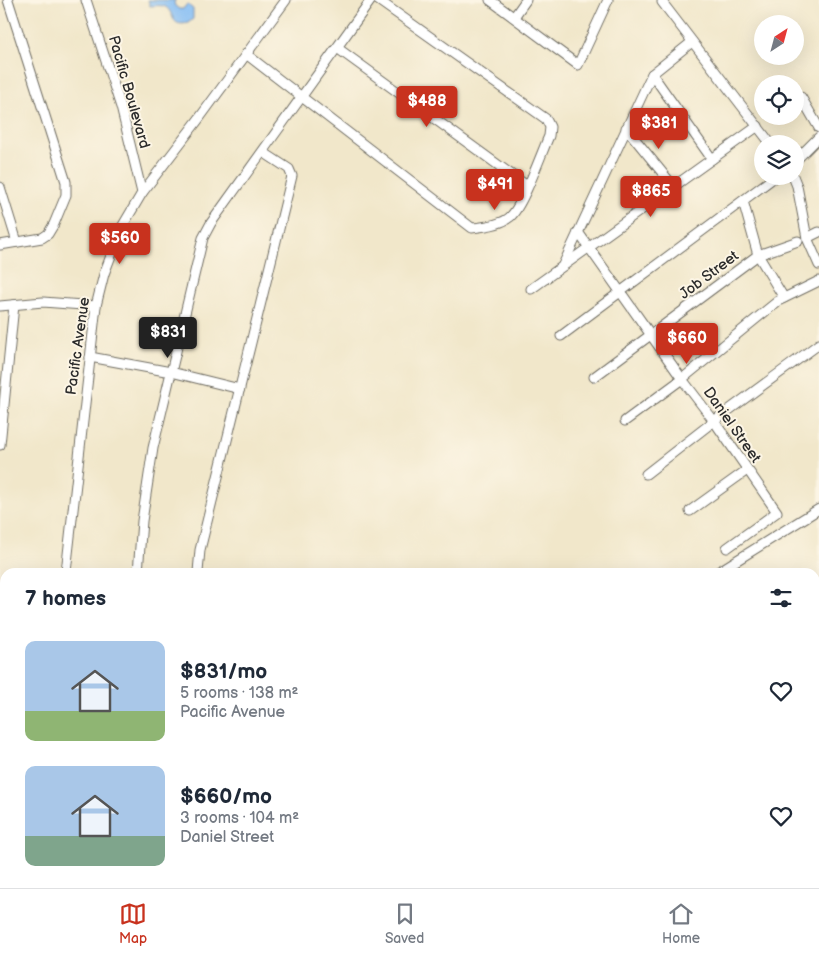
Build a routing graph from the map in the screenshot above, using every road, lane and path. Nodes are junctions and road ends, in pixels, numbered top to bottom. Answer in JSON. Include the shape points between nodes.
{"nodes":[{"id":1,"x":8,"y":0,"type":"edge"},
{"id":2,"x":86,"y":0,"type":"edge"},
{"id":3,"x":286,"y":0,"type":"edge"},
{"id":4,"x":371,"y":0,"type":"edge"},
{"id":5,"x":378,"y":0,"type":"edge"},
{"id":6,"x":490,"y":0,"type":"edge"},
{"id":7,"x":526,"y":0,"type":"edge"},
{"id":8,"x":608,"y":0,"type":"edge"},
{"id":9,"x":662,"y":2,"type":"dead end"},
{"id":10,"x":514,"y":17,"type":"junction"},
{"id":11,"x":692,"y":42,"type":"junction"},
{"id":12,"x":336,"y":49,"type":"junction"},
{"id":13,"x":246,"y":54,"type":"junction"},
{"id":14,"x":652,"y":74,"type":"junction"},
{"id":15,"x":300,"y":97,"type":"junction"},
{"id":16,"x":804,"y":102,"type":"edge"},
{"id":17,"x":758,"y":126,"type":"junction"},
{"id":18,"x":626,"y":128,"type":"junction"},
{"id":19,"x":819,"y":128,"type":"edge"},
{"id":20,"x":765,"y":135,"type":"edge"},
{"id":21,"x":819,"y":136,"type":"edge"},
{"id":22,"x":263,"y":152,"type":"junction"},
{"id":23,"x":804,"y":152,"type":"edge"},
{"id":24,"x":712,"y":159,"type":"junction"},
{"id":25,"x":764,"y":185,"type":"edge"},
{"id":26,"x":797,"y":185,"type":"edge"},
{"id":27,"x":0,"y":186,"type":"edge"},
{"id":28,"x":527,"y":186,"type":"junction"},
{"id":29,"x":674,"y":187,"type":"junction"},
{"id":30,"x":142,"y":193,"type":"junction"},
{"id":31,"x":743,"y":201,"type":"junction"},
{"id":32,"x":578,"y":232,"type":"junction"},
{"id":33,"x":819,"y":232,"type":"edge"},
{"id":34,"x":802,"y":239,"type":"junction"},
{"id":35,"x":17,"y":242,"type":"junction"},
{"id":36,"x":0,"y":245,"type":"edge"},
{"id":37,"x":589,"y":248,"type":"junction"},
{"id":38,"x":758,"y":255,"type":"junction"},
{"id":39,"x":819,"y":264,"type":"edge"},
{"id":40,"x":562,"y":267,"type":"junction"},
{"id":41,"x":819,"y":281,"type":"edge"},
{"id":42,"x":531,"y":289,"type":"dead end"},
{"id":43,"x":621,"y":292,"type":"junction"},
{"id":44,"x":784,"y":298,"type":"junction"},
{"id":45,"x":14,"y":305,"type":"junction"},
{"id":46,"x":0,"y":306,"type":"edge"},
{"id":47,"x":96,"y":306,"type":"junction"},
{"id":48,"x":651,"y":335,"type":"junction"},
{"id":49,"x":561,"y":336,"type":"dead end"},
{"id":50,"x":819,"y":344,"type":"edge"},
{"id":51,"x":90,"y":358,"type":"junction"},
{"id":52,"x":170,"y":372,"type":"junction"},
{"id":53,"x":594,"y":377,"type":"dead end"},
{"id":54,"x":682,"y":379,"type":"junction"},
{"id":55,"x":240,"y":389,"type":"junction"},
{"id":56,"x":625,"y":421,"type":"dead end"},
{"id":57,"x":714,"y":421,"type":"junction"},
{"id":58,"x":0,"y":444,"type":"edge"},
{"id":59,"x":747,"y":470,"type":"junction"},
{"id":60,"x":646,"y":474,"type":"dead end"},
{"id":61,"x":819,"y":509,"type":"edge"},
{"id":62,"x":690,"y":511,"type":"dead end"},
{"id":63,"x":727,"y":548,"type":"dead end"},
{"id":64,"x":66,"y":568,"type":"edge"},
{"id":65,"x":138,"y":568,"type":"edge"},
{"id":66,"x":198,"y":568,"type":"edge"},
{"id":67,"x":724,"y":568,"type":"edge"}],
"edges":[{"from":1,"to":35,"type":"street","via":[[66,182],[66,195],[48,234]]},
{"from":2,"to":30,"type":"street","name":"Pacific Boulevard","via":[[121,107]]},
{"from":3,"to":13,"type":"street","name":"Pacific Avenue"},
{"from":4,"to":12,"type":"street"},
{"from":5,"to":28,"type":"street","via":[[546,119],[550,136]]},
{"from":6,"to":10,"type":"street"},
{"from":7,"to":10,"type":"street"},
{"from":8,"to":10,"type":"street","via":[[578,65]]},
{"from":9,"to":11,"type":"street"},
{"from":11,"to":14,"type":"street"},
{"from":11,"to":17,"type":"street"},
{"from":12,"to":15,"type":"street"},
{"from":12,"to":28,"type":"street"},
{"from":13,"to":15,"type":"street"},
{"from":13,"to":30,"type":"street","name":"Pacific Avenue"},
{"from":14,"to":18,"type":"street"},
{"from":14,"to":24,"type":"street"},
{"from":15,"to":22,"type":"street"},
{"from":15,"to":28,"type":"street","via":[[472,228],[509,218],[519,207]]},
{"from":16,"to":19,"type":"street"},
{"from":17,"to":20,"type":"street"},
{"from":17,"to":24,"type":"street"},
{"from":18,"to":29,"type":"street"},
{"from":18,"to":32,"type":"street"},
{"from":21,"to":23,"type":"street"},
{"from":22,"to":52,"type":"street","via":[[203,238]]},
{"from":22,"to":55,"type":"street","via":[[289,169],[292,176]]},
{"from":24,"to":29,"type":"street"},
{"from":25,"to":31,"type":"street"},
{"from":26,"to":34,"type":"street"},
{"from":27,"to":35,"type":"street"},
{"from":29,"to":37,"type":"street"},
{"from":30,"to":47,"type":"street","name":"Pacific Avenue","via":[[122,227]]},
{"from":31,"to":38,"type":"street"},
{"from":31,"to":43,"type":"street"},
{"from":32,"to":37,"type":"street","name":"Daniel Street"},
{"from":32,"to":40,"type":"street"},
{"from":33,"to":34,"type":"street","name":"Job Street"},
{"from":34,"to":38,"type":"street","name":"Job Street"},
{"from":34,"to":39,"type":"street"},
{"from":35,"to":36,"type":"street"},
{"from":37,"to":40,"type":"street"},
{"from":37,"to":43,"type":"street","name":"Daniel Street"},
{"from":38,"to":44,"type":"street"},
{"from":38,"to":48,"type":"street","name":"Job Street"},
{"from":40,"to":42,"type":"street"},
{"from":41,"to":44,"type":"street"},
{"from":43,"to":48,"type":"street","name":"Daniel Street"},
{"from":43,"to":49,"type":"street"},
{"from":44,"to":54,"type":"street"},
{"from":45,"to":46,"type":"street"},
{"from":45,"to":47,"type":"street","via":[[43,302]]},
{"from":45,"to":58,"type":"street"},
{"from":47,"to":51,"type":"street","name":"Pacific Avenue"},
{"from":48,"to":53,"type":"street","name":"Job Street"},
{"from":48,"to":54,"type":"street","name":"Daniel Street"},
{"from":50,"to":57,"type":"street"},
{"from":51,"to":52,"type":"street"},
{"from":51,"to":64,"type":"street","name":"Pacific Avenue"},
{"from":52,"to":55,"type":"street"},
{"from":52,"to":65,"type":"street","via":[[142,521]]},
{"from":54,"to":56,"type":"street"},
{"from":54,"to":57,"type":"street","name":"Daniel Street"},
{"from":55,"to":66,"type":"street"},
{"from":57,"to":59,"type":"street","name":"Daniel Street"},
{"from":57,"to":60,"type":"street"},
{"from":59,"to":62,"type":"street"},
{"from":59,"to":63,"type":"street","name":"Daniel Street","via":[[777,512]]},
{"from":61,"to":67,"type":"street"}]}
